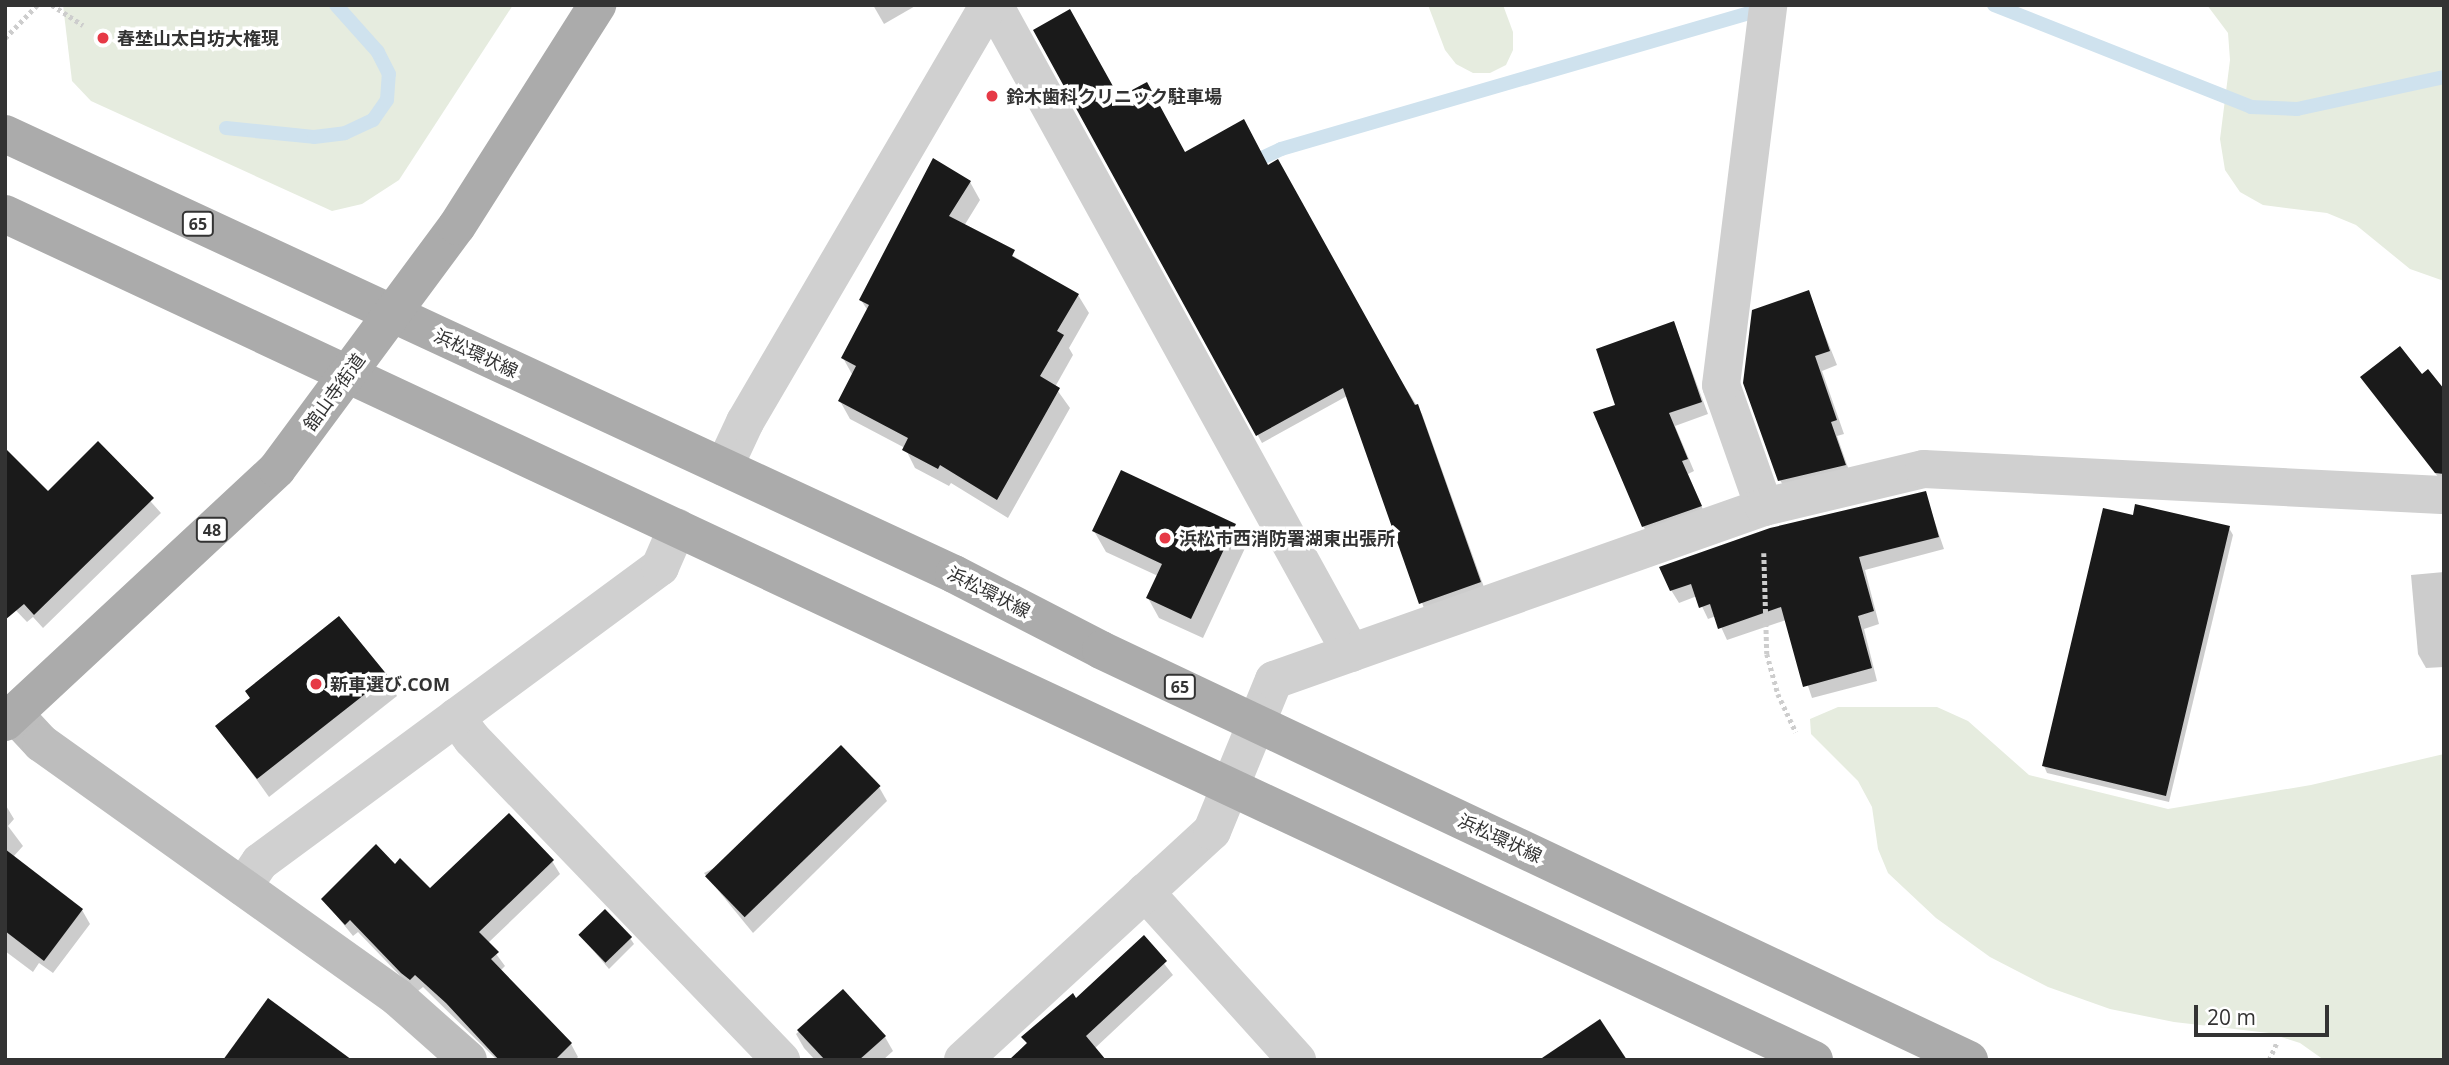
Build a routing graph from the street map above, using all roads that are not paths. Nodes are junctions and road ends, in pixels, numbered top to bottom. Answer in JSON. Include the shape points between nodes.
{"nodes":[{"id":1,"x":597,"y":5,"type":"edge"},
{"id":2,"x":991,"y":5,"type":"edge"},
{"id":3,"x":1769,"y":5,"type":"edge"},
{"id":4,"x":5,"y":134,"type":"edge"},
{"id":5,"x":5,"y":214,"type":"edge"},
{"id":6,"x":392,"y":314,"type":"junction"},
{"id":7,"x":346,"y":375,"type":"junction"},
{"id":8,"x":724,"y":467,"type":"junction"},
{"id":9,"x":2441,"y":495,"type":"dead end"},
{"id":10,"x":1764,"y":507,"type":"junction"},
{"id":11,"x":677,"y":528,"type":"junction"},
{"id":12,"x":1351,"y":653,"type":"junction"},
{"id":13,"x":456,"y":717,"type":"junction"},
{"id":14,"x":10,"y":718,"type":"edge"},
{"id":15,"x":1257,"y":723,"type":"junction"},
{"id":16,"x":1230,"y":787,"type":"junction"},
{"id":17,"x":243,"y":887,"type":"junction"},
{"id":18,"x":1145,"y":892,"type":"junction"},
{"id":19,"x":468,"y":1060,"type":"edge"},
{"id":20,"x":781,"y":1060,"type":"edge"},
{"id":21,"x":963,"y":1060,"type":"edge"},
{"id":22,"x":1297,"y":1060,"type":"edge"},
{"id":23,"x":1814,"y":1060,"type":"edge"},
{"id":24,"x":1969,"y":1060,"type":"edge"}],
"edges":[{"from":1,"to":6,"type":"main road","name":"舘山寺街道","number":"48","via":[[457,226]]},
{"from":2,"to":8,"type":"street","via":[[745,422]]},
{"from":2,"to":12,"type":"street"},
{"from":3,"to":10,"type":"street","via":[[1721,385]]},
{"from":4,"to":6,"type":"main road","name":"浜松環状線","number":"65"},
{"from":5,"to":7,"type":"main road"},
{"from":6,"to":7,"type":"main road","name":"舘山寺街道","number":"48"},
{"from":6,"to":8,"type":"main road","name":"浜松環状線","number":"65"},
{"from":7,"to":11,"type":"main road"},
{"from":7,"to":14,"type":"main road","name":"舘山寺街道","number":"48","via":[[277,469]]},
{"from":8,"to":15,"type":"main road","name":"浜松環状線","number":"65"},
{"from":9,"to":10,"type":"street","via":[[1924,469]]},
{"from":10,"to":12,"type":"street"},
{"from":11,"to":13,"type":"street","via":[[660,567]]},
{"from":11,"to":16,"type":"main road"},
{"from":12,"to":15,"type":"street","via":[[1274,680]]},
{"from":13,"to":17,"type":"street","via":[[260,862]]},
{"from":13,"to":20,"type":"street","via":[[481,749]]},
{"from":14,"to":17,"type":"street"},
{"from":15,"to":16,"type":"street"},
{"from":15,"to":24,"type":"main road","name":"浜松環状線","number":"65"},
{"from":16,"to":18,"type":"street","via":[[1212,831]]},
{"from":16,"to":23,"type":"main road"},
{"from":17,"to":19,"type":"street","via":[[397,997]]},
{"from":18,"to":21,"type":"street"},
{"from":18,"to":22,"type":"street"}]}
